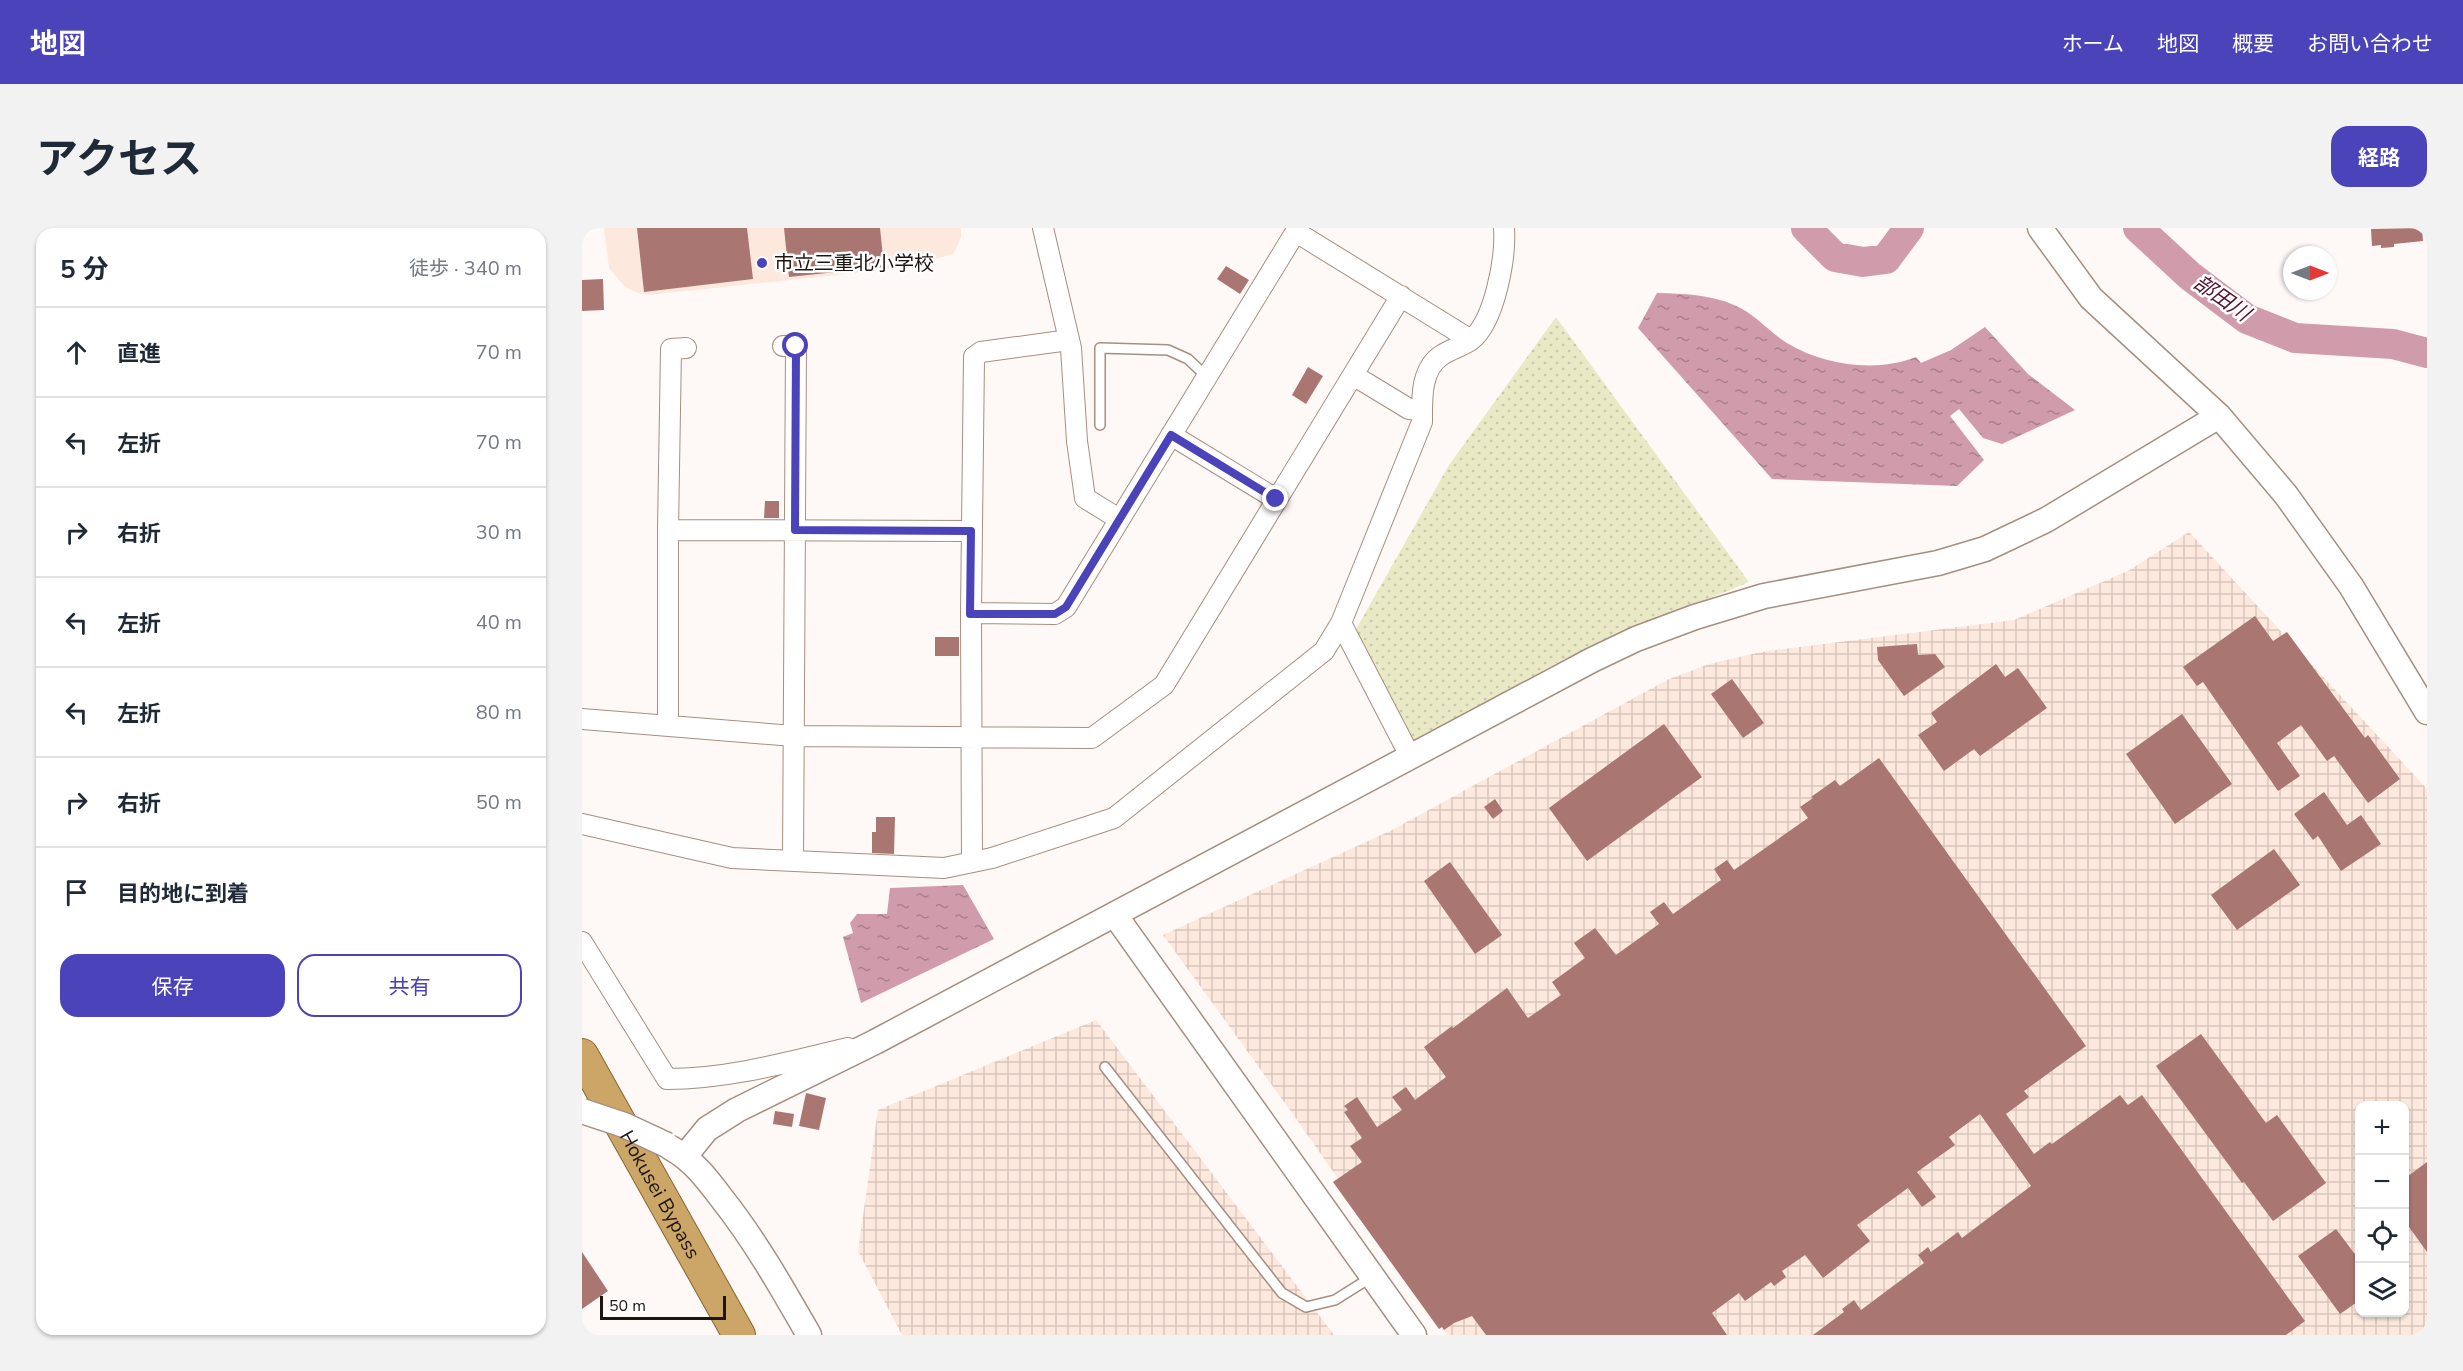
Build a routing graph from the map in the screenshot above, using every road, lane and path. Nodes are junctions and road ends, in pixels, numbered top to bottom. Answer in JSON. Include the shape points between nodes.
{"nodes":[{"id":1,"x":1043,"y":228,"type":"edge"},
{"id":2,"x":1504,"y":228,"type":"edge"},
{"id":3,"x":2040,"y":228,"type":"edge"},
{"id":4,"x":1297,"y":230,"type":"edge"},
{"id":5,"x":1401,"y":296,"type":"junction"},
{"id":6,"x":1069,"y":340,"type":"junction"},
{"id":7,"x":1471,"y":340,"type":"junction"},
{"id":8,"x":783,"y":346,"type":"dead end"},
{"id":9,"x":686,"y":348,"type":"dead end"},
{"id":10,"x":1353,"y":375,"type":"junction"},
{"id":11,"x":1207,"y":376,"type":"junction"},
{"id":12,"x":1422,"y":410,"type":"junction"},
{"id":13,"x":2219,"y":416,"type":"junction"},
{"id":14,"x":1100,"y":425,"type":"dead end"},
{"id":15,"x":1171,"y":435,"type":"junction"},
{"id":16,"x":1276,"y":499,"type":"junction"},
{"id":17,"x":1119,"y":519,"type":"junction"},
{"id":18,"x":668,"y":530,"type":"junction"},
{"id":19,"x":795,"y":530,"type":"junction"},
{"id":20,"x":971,"y":531,"type":"junction"},
{"id":21,"x":970,"y":614,"type":"junction"},
{"id":22,"x":1341,"y":623,"type":"junction"},
{"id":23,"x":2427,"y":712,"type":"edge"},
{"id":24,"x":582,"y":719,"type":"edge"},
{"id":25,"x":668,"y":725,"type":"junction"},
{"id":26,"x":794,"y":736,"type":"junction"},
{"id":27,"x":970,"y":738,"type":"junction"},
{"id":28,"x":1411,"y":758,"type":"junction"},
{"id":29,"x":582,"y":824,"type":"edge"},
{"id":30,"x":793,"y":860,"type":"junction"},
{"id":31,"x":972,"y":862,"type":"junction"},
{"id":32,"x":1115,"y":915,"type":"junction"},
{"id":33,"x":582,"y":942,"type":"edge"},
{"id":34,"x":875,"y":1042,"type":"junction"},
{"id":35,"x":582,"y":1055,"type":"edge"},
{"id":36,"x":1105,"y":1067,"type":"dead end"},
{"id":37,"x":582,"y":1111,"type":"edge"},
{"id":38,"x":676,"y":1150,"type":"junction"},
{"id":39,"x":1372,"y":1276,"type":"junction"},
{"id":40,"x":739,"y":1335,"type":"edge"},
{"id":41,"x":809,"y":1335,"type":"edge"},
{"id":42,"x":1414,"y":1335,"type":"edge"}],
"edges":[{"from":1,"to":6,"type":"street"},
{"from":2,"to":7,"type":"street","via":[[1503,267],[1483,325]]},
{"from":3,"to":13,"type":"street","via":[[2091,298]]},
{"from":4,"to":5,"type":"street"},
{"from":4,"to":11,"type":"street"},
{"from":5,"to":7,"type":"street"},
{"from":5,"to":10,"type":"street"},
{"from":6,"to":17,"type":"street","via":[[1085,498]]},
{"from":6,"to":20,"type":"street","via":[[981,352],[974,357]]},
{"from":7,"to":12,"type":"street","via":[[1440,356],[1430,369],[1422,389]]},
{"from":8,"to":19,"type":"street","via":[[796,346]]},
{"from":9,"to":18,"type":"street","via":[[671,349]]},
{"from":10,"to":12,"type":"street","via":[[1409,409]]},
{"from":10,"to":16,"type":"street"},
{"from":11,"to":14,"type":"lane","via":[[1188,358],[1168,350],[1100,348]]},
{"from":11,"to":15,"type":"street"},
{"from":12,"to":22,"type":"street","via":[[1422,422]]},
{"from":13,"to":23,"type":"street","via":[[2286,495],[2351,586]]},
{"from":13,"to":28,"type":"street","via":[[2046,520],[1985,549],[1917,568],[1764,596],[1695,617],[1592,660]]},
{"from":15,"to":16,"type":"street"},
{"from":15,"to":17,"type":"street"},
{"from":16,"to":27,"type":"street","via":[[1164,685],[1092,738]]},
{"from":17,"to":21,"type":"street","via":[[1066,607],[1055,614]]},
{"from":18,"to":19,"type":"street"},
{"from":18,"to":25,"type":"street"},
{"from":19,"to":20,"type":"street"},
{"from":19,"to":26,"type":"street"},
{"from":20,"to":21,"type":"street"},
{"from":21,"to":27,"type":"street"},
{"from":22,"to":28,"type":"street"},
{"from":22,"to":31,"type":"street","via":[[1324,651],[1114,818]]},
{"from":24,"to":25,"type":"street"},
{"from":25,"to":26,"type":"street"},
{"from":26,"to":27,"type":"street"},
{"from":26,"to":30,"type":"street"},
{"from":27,"to":31,"type":"street"},
{"from":28,"to":32,"type":"street"},
{"from":29,"to":30,"type":"street","via":[[732,858]]},
{"from":30,"to":31,"type":"street","via":[[944,868]]},
{"from":32,"to":34,"type":"street"},
{"from":32,"to":39,"type":"street"},
{"from":33,"to":34,"type":"street","via":[[667,1079],[761,1069]]},
{"from":34,"to":38,"type":"street","via":[[737,1110]]},
{"from":35,"to":40,"type":"highway","name":"Hokusei Bypass"},
{"from":36,"to":39,"type":"lane","via":[[1282,1293],[1306,1307],[1335,1300]]},
{"from":37,"to":38,"type":"street","bridge":true,"via":[[624,1125]]},
{"from":38,"to":41,"type":"street","via":[[709,1181],[746,1230]]},
{"from":39,"to":42,"type":"street"}]}
